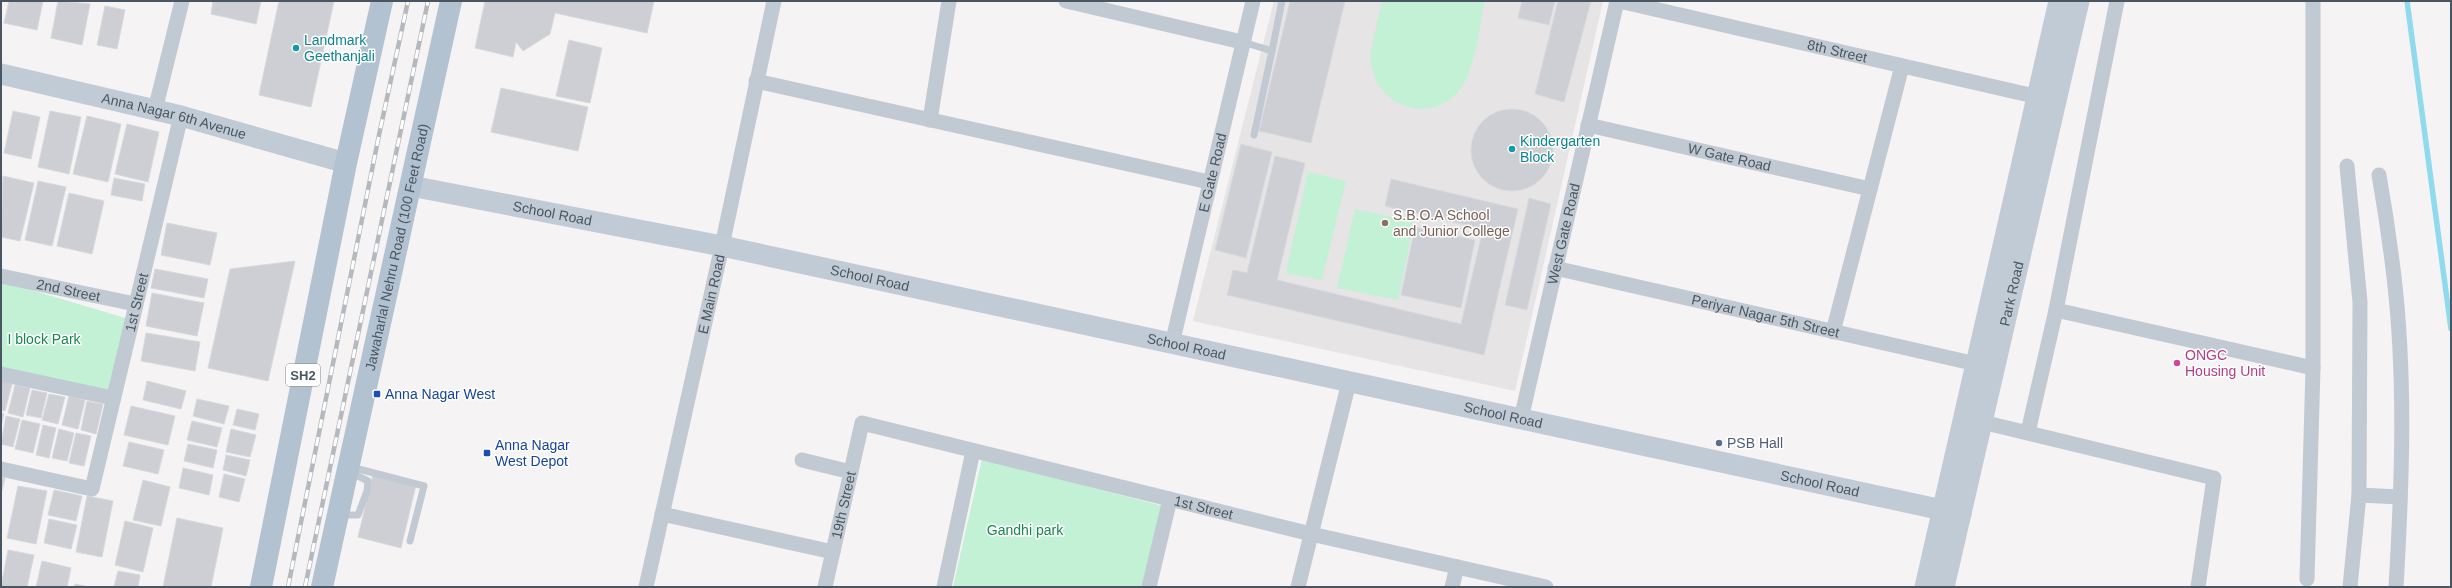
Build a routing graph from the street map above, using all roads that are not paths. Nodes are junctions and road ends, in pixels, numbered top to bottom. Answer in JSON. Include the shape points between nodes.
{"nodes":[{"id":1,"x":182,"y":1,"type":"edge"},
{"id":2,"x":382,"y":1,"type":"edge"},
{"id":3,"x":451,"y":1,"type":"edge"},
{"id":4,"x":774,"y":1,"type":"edge"},
{"id":5,"x":949,"y":1,"type":"edge"},
{"id":6,"x":1066,"y":1,"type":"edge"},
{"id":7,"x":1253,"y":1,"type":"edge"},
{"id":8,"x":1282,"y":1,"type":"edge"},
{"id":9,"x":1618,"y":1,"type":"edge"},
{"id":10,"x":2059,"y":1,"type":"edge"},
{"id":11,"x":2079,"y":1,"type":"edge"},
{"id":12,"x":2117,"y":1,"type":"edge"},
{"id":13,"x":2313,"y":1,"type":"edge"},
{"id":14,"x":1242,"y":42,"type":"junction"},
{"id":15,"x":1272,"y":51,"type":"junction"},
{"id":16,"x":1902,"y":66,"type":"junction"},
{"id":17,"x":1,"y":74,"type":"edge"},
{"id":18,"x":756,"y":81,"type":"junction"},
{"id":19,"x":2046,"y":99,"type":"junction"},
{"id":20,"x":155,"y":110,"type":"junction"},
{"id":21,"x":181,"y":116,"type":"junction"},
{"id":22,"x":930,"y":120,"type":"junction"},
{"id":23,"x":1588,"y":124,"type":"junction"},
{"id":24,"x":1254,"y":135,"type":"dead end"},
{"id":25,"x":346,"y":163,"type":"junction"},
{"id":26,"x":2347,"y":166,"type":"dead end"},
{"id":27,"x":2379,"y":175,"type":"dead end"},
{"id":28,"x":1208,"y":182,"type":"junction"},
{"id":29,"x":411,"y":186,"type":"junction"},
{"id":30,"x":1870,"y":189,"type":"junction"},
{"id":31,"x":722,"y":246,"type":"junction"},
{"id":32,"x":1555,"y":268,"type":"junction"},
{"id":33,"x":1,"y":276,"type":"edge"},
{"id":34,"x":135,"y":304,"type":"junction"},
{"id":35,"x":2056,"y":310,"type":"junction"},
{"id":36,"x":1833,"y":332,"type":"junction"},
{"id":37,"x":1172,"y":344,"type":"junction"},
{"id":38,"x":1985,"y":366,"type":"junction"},
{"id":39,"x":2314,"y":368,"type":"junction"},
{"id":40,"x":1,"y":374,"type":"edge"},
{"id":41,"x":1349,"y":382,"type":"junction"},
{"id":42,"x":113,"y":398,"type":"junction"},
{"id":43,"x":1521,"y":419,"type":"junction"},
{"id":44,"x":1982,"y":422,"type":"junction"},
{"id":45,"x":862,"y":423,"type":"joint"},
{"id":46,"x":2028,"y":432,"type":"junction"},
{"id":47,"x":973,"y":451,"type":"junction"},
{"id":48,"x":802,"y":460,"type":"dead end"},
{"id":49,"x":1,"y":469,"type":"edge"},
{"id":50,"x":348,"y":469,"type":"junction"},
{"id":51,"x":851,"y":472,"type":"junction"},
{"id":52,"x":2359,"y":495,"type":"junction"},
{"id":53,"x":2400,"y":497,"type":"junction"},
{"id":54,"x":1170,"y":499,"type":"junction"},
{"id":55,"x":1952,"y":512,"type":"junction"},
{"id":56,"x":662,"y":514,"type":"junction"},
{"id":57,"x":1311,"y":534,"type":"junction"},
{"id":58,"x":410,"y":541,"type":"dead end"},
{"id":59,"x":833,"y":552,"type":"junction"},
{"id":60,"x":1457,"y":567,"type":"junction"},
{"id":61,"x":2307,"y":579,"type":"dead end"},
{"id":62,"x":261,"y":587,"type":"edge"},
{"id":63,"x":322,"y":587,"type":"edge"},
{"id":64,"x":646,"y":587,"type":"edge"},
{"id":65,"x":825,"y":587,"type":"edge"},
{"id":66,"x":944,"y":587,"type":"edge"},
{"id":67,"x":1149,"y":587,"type":"edge"},
{"id":68,"x":1298,"y":587,"type":"edge"},
{"id":69,"x":1452,"y":587,"type":"edge"},
{"id":70,"x":1546,"y":587,"type":"edge"},
{"id":71,"x":1925,"y":587,"type":"edge"},
{"id":72,"x":1944,"y":587,"type":"edge"},
{"id":73,"x":2198,"y":587,"type":"edge"},
{"id":74,"x":2350,"y":587,"type":"edge"},
{"id":75,"x":2396,"y":587,"type":"edge"}],
"edges":[{"from":1,"to":20,"type":"street"},
{"from":2,"to":25,"type":"main road","number":"SH2"},
{"from":3,"to":29,"type":"main road","name":"Jawaharlal Nehru Road (100 Feet Road)"},
{"from":4,"to":18,"type":"street","name":"E Main Road"},
{"from":5,"to":22,"type":"street"},
{"from":6,"to":14,"type":"street"},
{"from":7,"to":14,"type":"street","name":"E Gate Road"},
{"from":8,"to":15,"type":"lane"},
{"from":9,"to":16,"type":"street","name":"8th Street"},
{"from":9,"to":23,"type":"street","name":"West Gate Road"},
{"from":10,"to":19,"type":"street","name":"Park Road"},
{"from":11,"to":19,"type":"street","name":"Park Road"},
{"from":12,"to":35,"type":"street"},
{"from":13,"to":39,"type":"street"},
{"from":14,"to":15,"type":"lane"},
{"from":14,"to":28,"type":"street","name":"E Gate Road"},
{"from":15,"to":24,"type":"lane"},
{"from":16,"to":19,"type":"street","name":"8th Street"},
{"from":16,"to":30,"type":"street"},
{"from":17,"to":20,"type":"street","name":"Anna Nagar 6th Avenue"},
{"from":18,"to":22,"type":"street"},
{"from":18,"to":31,"type":"street","name":"E Main Road"},
{"from":19,"to":38,"type":"street","name":"Park Road"},
{"from":20,"to":21,"type":"street","name":"Anna Nagar 6th Avenue"},
{"from":21,"to":25,"type":"street","name":"Anna Nagar 6th Avenue"},
{"from":21,"to":34,"type":"street","name":"1st Street"},
{"from":22,"to":28,"type":"street"},
{"from":23,"to":30,"type":"street","name":"W Gate Road"},
{"from":23,"to":32,"type":"street","name":"West Gate Road"},
{"from":25,"to":62,"type":"main road","number":"SH2"},
{"from":26,"to":52,"type":"street","via":[[2360,302]]},
{"from":27,"to":53,"type":"street","via":[[2394,278],[2402,404]]},
{"from":28,"to":37,"type":"street","name":"E Gate Road"},
{"from":29,"to":31,"type":"street","name":"School Road"},
{"from":29,"to":50,"type":"main road","name":"Jawaharlal Nehru Road (100 Feet Road)"},
{"from":30,"to":36,"type":"street"},
{"from":31,"to":37,"type":"street","name":"School Road"},
{"from":31,"to":56,"type":"street","name":"E Main Road"},
{"from":32,"to":36,"type":"street","name":"Periyar Nagar 5th Street"},
{"from":32,"to":43,"type":"street","name":"West Gate Road"},
{"from":33,"to":34,"type":"street","name":"2nd Street"},
{"from":34,"to":42,"type":"street","name":"1st Street"},
{"from":35,"to":39,"type":"street"},
{"from":35,"to":46,"type":"street"},
{"from":36,"to":38,"type":"street","name":"Periyar Nagar 5th Street"},
{"from":37,"to":41,"type":"street","name":"School Road"},
{"from":38,"to":44,"type":"street","name":"Park Road"},
{"from":38,"to":55,"type":"street","name":"Park Road"},
{"from":39,"to":61,"type":"street"},
{"from":40,"to":42,"type":"street"},
{"from":41,"to":43,"type":"street","name":"School Road"},
{"from":41,"to":57,"type":"street"},
{"from":42,"to":49,"type":"street","name":"1st Street","via":[[92,489]]},
{"from":43,"to":55,"type":"street","name":"School Road"},
{"from":44,"to":46,"type":"street"},
{"from":44,"to":55,"type":"street","name":"Park Road"},
{"from":45,"to":47,"type":"street","name":"1st Street"},
{"from":45,"to":51,"type":"street","name":"19th Street"},
{"from":46,"to":73,"type":"street","via":[[2214,478]]},
{"from":47,"to":54,"type":"street","name":"1st Street"},
{"from":47,"to":66,"type":"street"},
{"from":48,"to":51,"type":"street"},
{"from":50,"to":58,"type":"lane","via":[[424,486]]},
{"from":50,"to":63,"type":"main road","name":"Jawaharlal Nehru Road (100 Feet Road)"},
{"from":51,"to":59,"type":"street","name":"19th Street"},
{"from":52,"to":53,"type":"street"},
{"from":52,"to":74,"type":"street"},
{"from":53,"to":75,"type":"street"},
{"from":54,"to":57,"type":"street","name":"1st Street"},
{"from":54,"to":67,"type":"street"},
{"from":55,"to":71,"type":"street","name":"Park Road"},
{"from":55,"to":72,"type":"street","name":"Park Road"},
{"from":56,"to":59,"type":"street"},
{"from":56,"to":64,"type":"street","name":"E Main Road"},
{"from":57,"to":60,"type":"street","name":"1st Street"},
{"from":57,"to":68,"type":"street"},
{"from":59,"to":65,"type":"street","name":"19th Street"},
{"from":60,"to":69,"type":"street"},
{"from":60,"to":70,"type":"street","name":"1st Street"}]}
